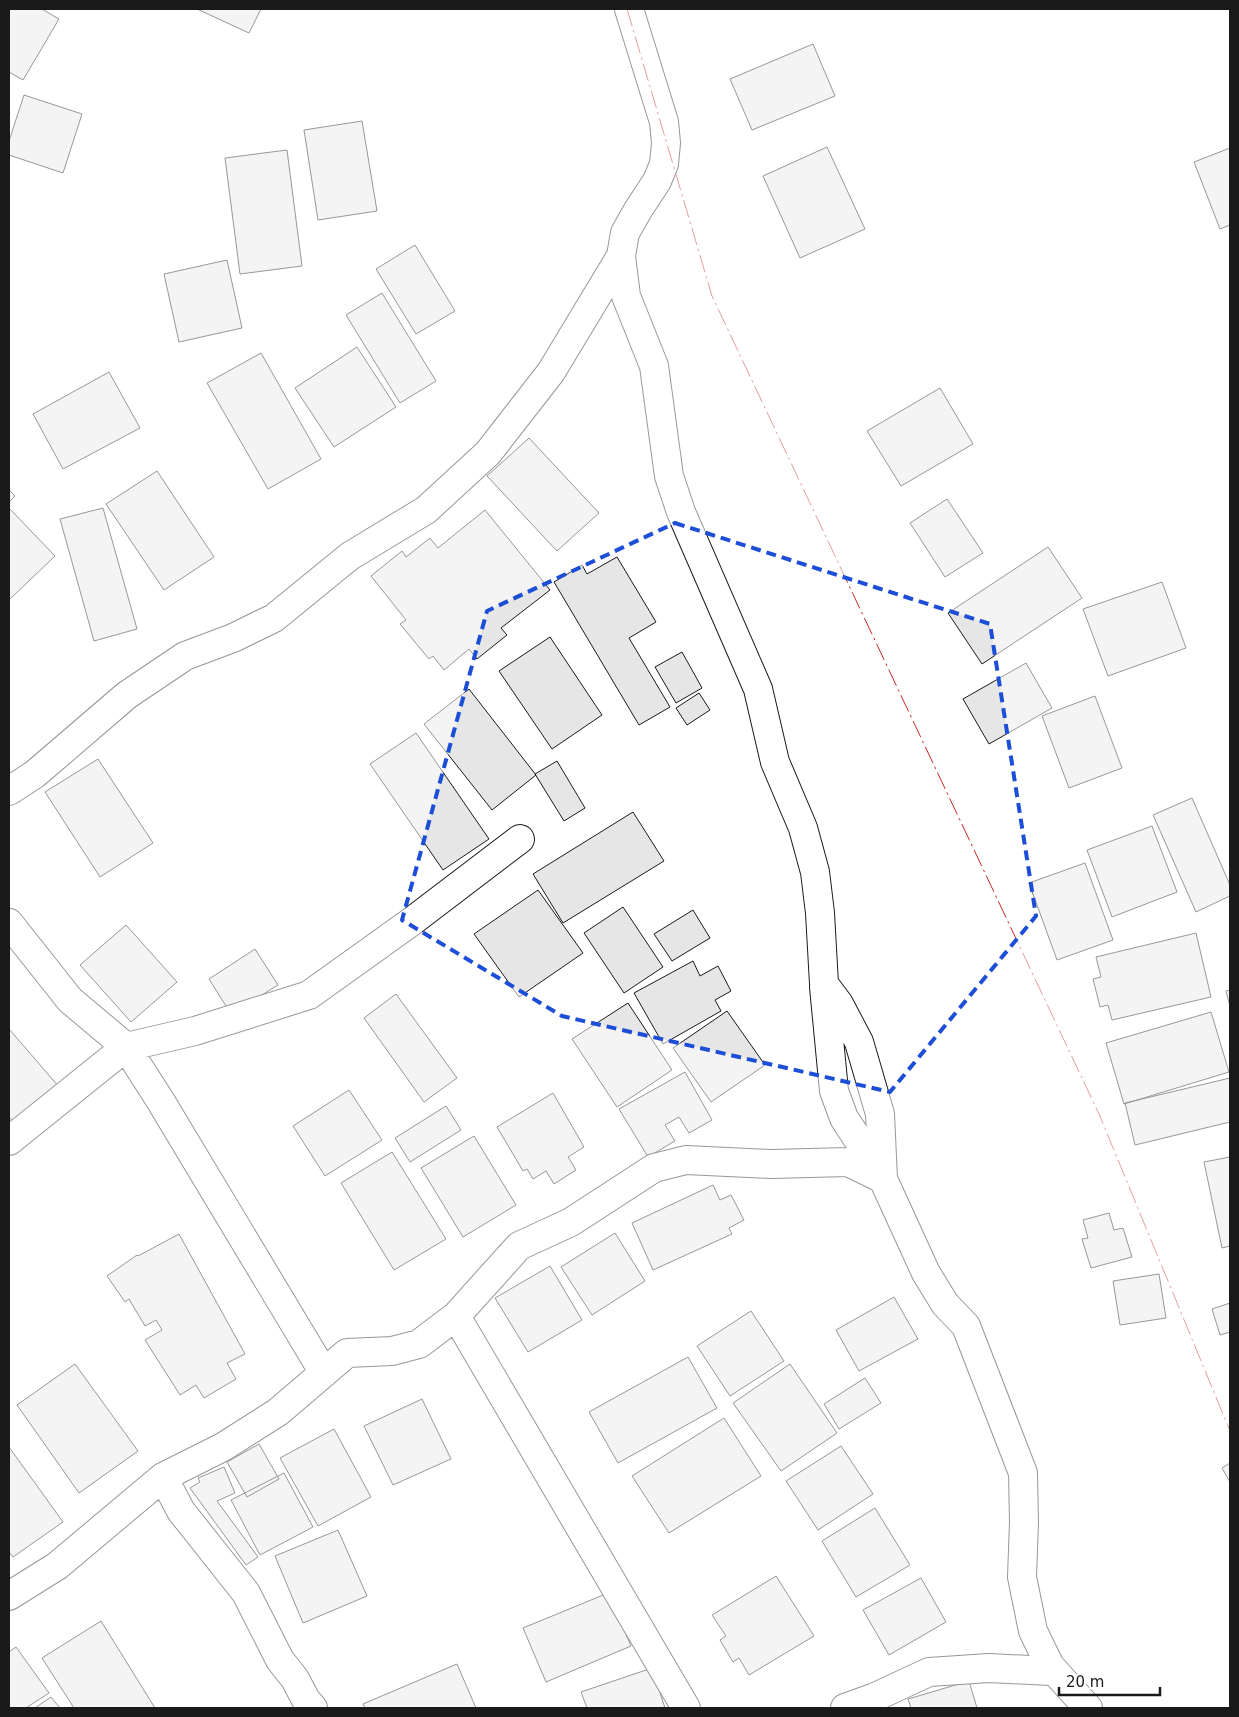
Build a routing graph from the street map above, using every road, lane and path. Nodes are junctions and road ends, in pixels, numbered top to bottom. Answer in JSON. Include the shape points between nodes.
{"nodes":[{"id":1,"x":629,"y":9,"type":"edge"},
{"id":2,"x":621,"y":256,"type":"junction"},
{"id":3,"x":9,"y":791,"type":"edge"},
{"id":4,"x":520,"y":839,"type":"dead end"},
{"id":5,"x":9,"y":923,"type":"edge"},
{"id":6,"x":824,"y":984,"type":"junction"},
{"id":7,"x":126,"y":1047,"type":"junction"},
{"id":8,"x":9,"y":1141,"type":"edge"},
{"id":9,"x":884,"y":1179,"type":"junction"},
{"id":10,"x":456,"y":1316,"type":"junction"},
{"id":11,"x":324,"y":1373,"type":"junction"},
{"id":12,"x":163,"y":1477,"type":"junction"},
{"id":13,"x":9,"y":1596,"type":"edge"},
{"id":14,"x":1050,"y":1666,"type":"junction"},
{"id":15,"x":312,"y":1708,"type":"edge"},
{"id":16,"x":686,"y":1708,"type":"edge"},
{"id":17,"x":845,"y":1708,"type":"edge"},
{"id":18,"x":1088,"y":1708,"type":"edge"}],
"edges":[{"from":1,"to":2,"type":"street","via":[[664,122],[666,143],[658,181],[625,233]]},
{"from":2,"to":3,"type":"street","via":[[551,372],[488,453],[426,510],[350,556],[274,618],[185,656],[127,695],[35,774]]},
{"from":2,"to":6,"type":"street","via":[[626,296],[654,366],[669,476],[681,512],[758,688],[775,762],[803,828],[816,872]]},
{"from":4,"to":7,"type":"street","via":[[309,995],[196,1031]]},
{"from":5,"to":7,"type":"street","via":[[70,1000]]},
{"from":6,"to":9,"type":"street","via":[[839,1004],[859,1042],[880,1114]]},
{"from":6,"to":9,"type":"street","via":[[834,1091],[844,1118]]},
{"from":7,"to":8,"type":"street"},
{"from":7,"to":11,"type":"street"},
{"from":9,"to":10,"type":"street","via":[[848,1162],[772,1164],[686,1160],[654,1168],[571,1222],[520,1246]]},
{"from":9,"to":14,"type":"street","via":[[926,1273],[945,1304],[966,1326],[1023,1473],[1022,1577],[1033,1631]]},
{"from":10,"to":11,"type":"street","via":[[419,1344],[392,1351],[347,1353]]},
{"from":10,"to":16,"type":"street"},
{"from":11,"to":12,"type":"street","via":[[278,1412]]},
{"from":12,"to":13,"type":"street","via":[[58,1566]]},
{"from":12,"to":15,"type":"street","via":[[180,1511],[246,1593],[280,1660]]},
{"from":14,"to":17,"type":"street","via":[[1052,1671],[988,1668],[930,1672]]},
{"from":14,"to":18,"type":"street"}]}
